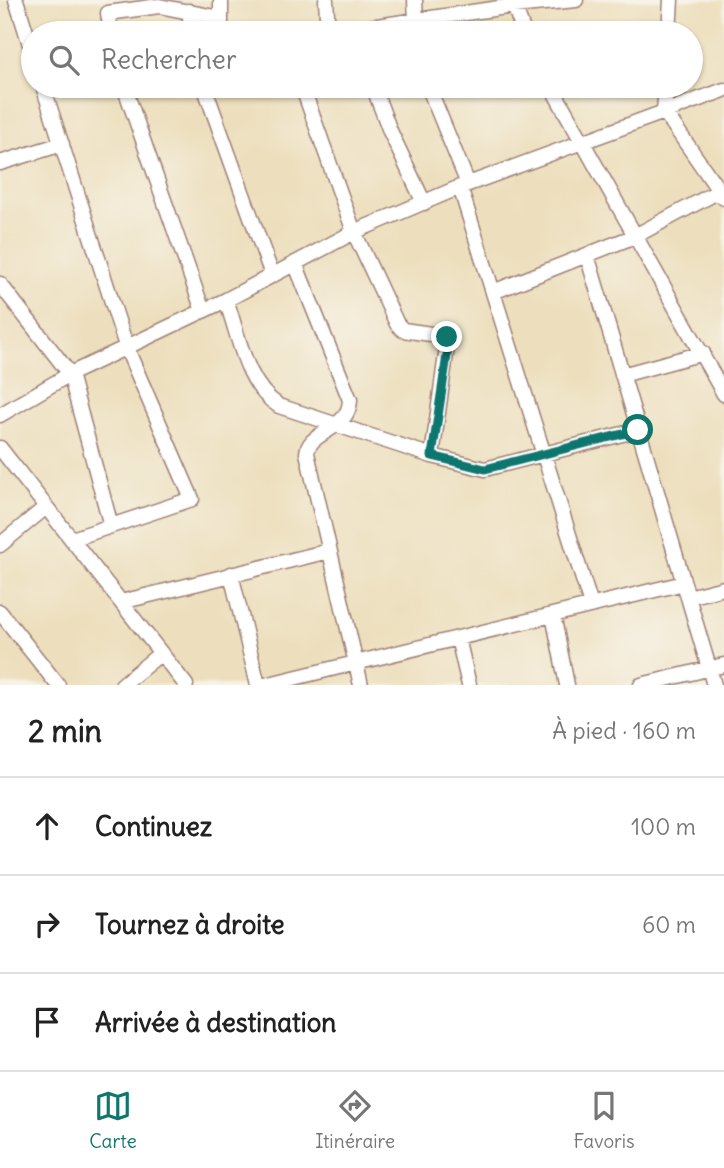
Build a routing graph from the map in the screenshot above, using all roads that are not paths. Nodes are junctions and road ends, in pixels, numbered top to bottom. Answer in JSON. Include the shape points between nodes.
{"nodes":[{"id":1,"x":16,"y":0,"type":"edge"},
{"id":2,"x":220,"y":0,"type":"edge"},
{"id":3,"x":326,"y":0,"type":"edge"},
{"id":4,"x":415,"y":0,"type":"edge"},
{"id":5,"x":576,"y":0,"type":"edge"},
{"id":6,"x":671,"y":0,"type":"edge"},
{"id":7,"x":159,"y":3,"type":"edge"},
{"id":8,"x":512,"y":3,"type":"edge"},
{"id":9,"x":189,"y":11,"type":"junction"},
{"id":10,"x":220,"y":18,"type":"junction"},
{"id":11,"x":23,"y":21,"type":"edge"},
{"id":12,"x":109,"y":21,"type":"edge"},
{"id":13,"x":190,"y":21,"type":"edge"},
{"id":14,"x":220,"y":21,"type":"edge"},
{"id":15,"x":327,"y":21,"type":"edge"},
{"id":16,"x":409,"y":21,"type":"edge"},
{"id":17,"x":427,"y":21,"type":"edge"},
{"id":18,"x":519,"y":21,"type":"edge"},
{"id":19,"x":670,"y":21,"type":"edge"},
{"id":20,"x":724,"y":90,"type":"edge"},
{"id":21,"x":703,"y":97,"type":"edge"},
{"id":22,"x":47,"y":98,"type":"edge"},
{"id":23,"x":128,"y":98,"type":"edge"},
{"id":24,"x":208,"y":98,"type":"edge"},
{"id":25,"x":306,"y":98,"type":"edge"},
{"id":26,"x":378,"y":98,"type":"edge"},
{"id":27,"x":432,"y":98,"type":"edge"},
{"id":28,"x":558,"y":98,"type":"edge"},
{"id":29,"x":665,"y":98,"type":"edge"},
{"id":30,"x":701,"y":98,"type":"edge"},
{"id":31,"x":664,"y":111,"type":"junction"},
{"id":32,"x":581,"y":141,"type":"junction"},
{"id":33,"x":62,"y":144,"type":"junction"},
{"id":34,"x":0,"y":163,"type":"edge"},
{"id":35,"x":464,"y":185,"type":"junction"},
{"id":36,"x":722,"y":195,"type":"edge"},
{"id":37,"x":424,"y":203,"type":"junction"},
{"id":38,"x":354,"y":232,"type":"junction"},
{"id":39,"x":635,"y":236,"type":"junction"},
{"id":40,"x":587,"y":255,"type":"junction"},
{"id":41,"x":295,"y":263,"type":"junction"},
{"id":42,"x":272,"y":275,"type":"junction"},
{"id":43,"x":1,"y":286,"type":"edge"},
{"id":44,"x":493,"y":292,"type":"junction"},
{"id":45,"x":226,"y":300,"type":"junction"},
{"id":46,"x":203,"y":311,"type":"junction"},
{"id":47,"x":127,"y":349,"type":"junction"},
{"id":48,"x":703,"y":353,"type":"junction"},
{"id":49,"x":70,"y":374,"type":"junction"},
{"id":50,"x":622,"y":375,"type":"junction"},
{"id":51,"x":724,"y":394,"type":"edge"},
{"id":52,"x":0,"y":415,"type":"edge"},
{"id":53,"x":340,"y":424,"type":"junction"},
{"id":54,"x":638,"y":430,"type":"junction"},
{"id":55,"x":0,"y":448,"type":"edge"},
{"id":56,"x":544,"y":454,"type":"junction"},
{"id":57,"x":432,"y":456,"type":"junction"},
{"id":58,"x":46,"y":507,"type":"junction"},
{"id":59,"x":111,"y":526,"type":"junction"},
{"id":60,"x":72,"y":539,"type":"junction"},
{"id":61,"x":0,"y":545,"type":"edge"},
{"id":62,"x":330,"y":551,"type":"junction"},
{"id":63,"x":231,"y":574,"type":"junction"},
{"id":64,"x":724,"y":589,"type":"edge"},
{"id":65,"x":686,"y":590,"type":"junction"},
{"id":66,"x":121,"y":602,"type":"junction"},
{"id":67,"x":592,"y":605,"type":"junction"},
{"id":68,"x":0,"y":612,"type":"edge"},
{"id":69,"x":553,"y":615,"type":"junction"},
{"id":70,"x":458,"y":638,"type":"junction"},
{"id":71,"x":162,"y":653,"type":"junction"},
{"id":72,"x":356,"y":663,"type":"junction"},
{"id":73,"x":724,"y":665,"type":"edge"},
{"id":74,"x":709,"y":669,"type":"junction"},
{"id":75,"x":58,"y":685,"type":"edge"},
{"id":76,"x":122,"y":685,"type":"edge"},
{"id":77,"x":186,"y":685,"type":"edge"},
{"id":78,"x":258,"y":685,"type":"edge"},
{"id":79,"x":265,"y":685,"type":"edge"},
{"id":80,"x":361,"y":685,"type":"edge"},
{"id":81,"x":469,"y":685,"type":"edge"},
{"id":82,"x":567,"y":685,"type":"edge"},
{"id":83,"x":641,"y":685,"type":"edge"},
{"id":84,"x":714,"y":685,"type":"edge"}],
"edges":[{"from":1,"to":11,"type":"street"},
{"from":2,"to":10,"type":"street"},
{"from":3,"to":15,"type":"street"},
{"from":4,"to":16,"type":"street"},
{"from":5,"to":8,"type":"street"},
{"from":6,"to":19,"type":"street"},
{"from":7,"to":9,"type":"street"},
{"from":7,"to":12,"type":"street","via":[[108,13]]},
{"from":8,"to":17,"type":"street"},
{"from":8,"to":18,"type":"street"},
{"from":9,"to":10,"type":"street"},
{"from":9,"to":13,"type":"street"},
{"from":10,"to":14,"type":"street"},
{"from":20,"to":21,"type":"street"},
{"from":22,"to":33,"type":"street"},
{"from":23,"to":46,"type":"street"},
{"from":24,"to":42,"type":"street"},
{"from":25,"to":38,"type":"street"},
{"from":26,"to":37,"type":"street"},
{"from":27,"to":35,"type":"street"},
{"from":28,"to":32,"type":"street"},
{"from":29,"to":31,"type":"street"},
{"from":30,"to":31,"type":"street"},
{"from":31,"to":32,"type":"street"},
{"from":31,"to":36,"type":"street"},
{"from":32,"to":35,"type":"street"},
{"from":32,"to":39,"type":"street"},
{"from":33,"to":34,"type":"street"},
{"from":33,"to":47,"type":"street"},
{"from":35,"to":37,"type":"street"},
{"from":35,"to":44,"type":"street"},
{"from":36,"to":39,"type":"street"},
{"from":37,"to":38,"type":"street"},
{"from":38,"to":41,"type":"street"},
{"from":38,"to":57,"type":"street","via":[[397,324],[403,330],[445,336],[449,342]]},
{"from":39,"to":40,"type":"street"},
{"from":39,"to":48,"type":"street"},
{"from":40,"to":44,"type":"street"},
{"from":40,"to":50,"type":"street"},
{"from":41,"to":42,"type":"street"},
{"from":41,"to":53,"type":"street","via":[[350,400]]},
{"from":42,"to":45,"type":"street"},
{"from":43,"to":49,"type":"street"},
{"from":44,"to":56,"type":"street"},
{"from":45,"to":46,"type":"street"},
{"from":45,"to":53,"type":"street","via":[[258,389],[279,406]]},
{"from":46,"to":47,"type":"street"},
{"from":47,"to":49,"type":"street"},
{"from":47,"to":59,"type":"street","via":[[192,499]]},
{"from":48,"to":50,"type":"street"},
{"from":48,"to":51,"type":"street"},
{"from":49,"to":52,"type":"street"},
{"from":49,"to":59,"type":"street"},
{"from":50,"to":54,"type":"street"},
{"from":53,"to":57,"type":"street"},
{"from":53,"to":62,"type":"street","via":[[307,448]]},
{"from":54,"to":56,"type":"street"},
{"from":54,"to":65,"type":"street"},
{"from":55,"to":58,"type":"street"},
{"from":56,"to":57,"type":"street","via":[[485,469]]},
{"from":56,"to":67,"type":"street"},
{"from":58,"to":60,"type":"street"},
{"from":58,"to":61,"type":"street"},
{"from":59,"to":60,"type":"street"},
{"from":60,"to":66,"type":"street"},
{"from":62,"to":63,"type":"street"},
{"from":62,"to":72,"type":"street"},
{"from":63,"to":66,"type":"street"},
{"from":63,"to":78,"type":"street"},
{"from":64,"to":65,"type":"street"},
{"from":65,"to":67,"type":"street"},
{"from":65,"to":74,"type":"street"},
{"from":66,"to":71,"type":"street"},
{"from":67,"to":69,"type":"street"},
{"from":68,"to":75,"type":"street"},
{"from":69,"to":70,"type":"street"},
{"from":69,"to":82,"type":"street"},
{"from":70,"to":72,"type":"street"},
{"from":70,"to":81,"type":"street"},
{"from":71,"to":76,"type":"street"},
{"from":71,"to":77,"type":"street"},
{"from":72,"to":79,"type":"street"},
{"from":72,"to":80,"type":"street"},
{"from":73,"to":74,"type":"street"},
{"from":74,"to":83,"type":"street"},
{"from":74,"to":84,"type":"street"}]}
